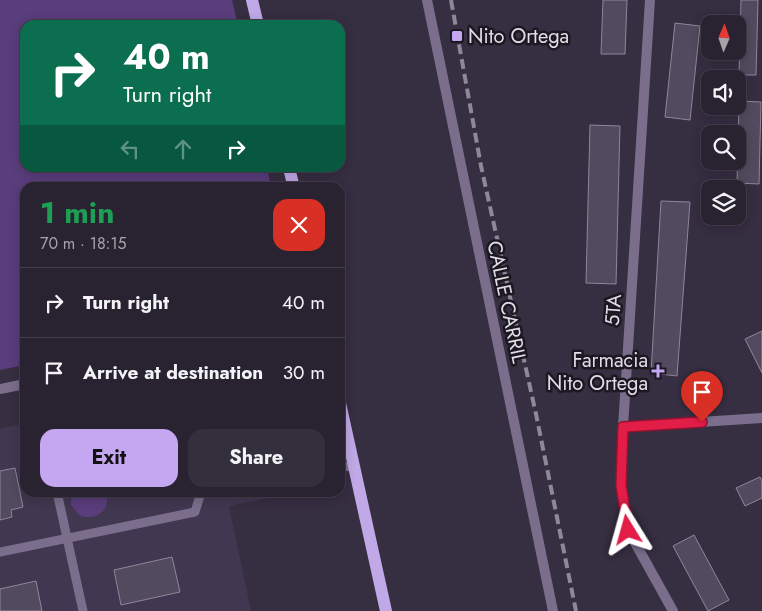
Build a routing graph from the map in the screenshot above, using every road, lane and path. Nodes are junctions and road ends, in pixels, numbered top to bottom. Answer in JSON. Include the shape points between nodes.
{"nodes":[{"id":1,"x":252,"y":0,"type":"edge"},
{"id":2,"x":427,"y":0,"type":"edge"},
{"id":3,"x":650,"y":0,"type":"edge"},
{"id":4,"x":257,"y":20,"type":"edge"},
{"id":5,"x":20,"y":385,"type":"edge"},
{"id":6,"x":0,"y":389,"type":"edge"},
{"id":7,"x":762,"y":418,"type":"edge"},
{"id":8,"x":623,"y":427,"type":"junction"},
{"id":9,"x":346,"y":467,"type":"edge"},
{"id":10,"x":58,"y":497,"type":"edge"},
{"id":11,"x":200,"y":497,"type":"edge"},
{"id":12,"x":68,"y":538,"type":"junction"},
{"id":13,"x":0,"y":552,"type":"edge"},
{"id":14,"x":83,"y":611,"type":"edge"},
{"id":15,"x":386,"y":611,"type":"edge"},
{"id":16,"x":552,"y":611,"type":"edge"},
{"id":17,"x":673,"y":611,"type":"edge"}],
"edges":[{"from":1,"to":4,"type":"main road"},
{"from":2,"to":16,"type":"street","name":"CALLE CARRIL"},
{"from":3,"to":8,"type":"street","name":"5TA"},
{"from":5,"to":6,"type":"street"},
{"from":7,"to":8,"type":"street"},
{"from":8,"to":17,"type":"street","name":"5TA","via":[[621,485],[628,530]]},
{"from":9,"to":15,"type":"main road"},
{"from":10,"to":12,"type":"lane"},
{"from":11,"to":12,"type":"lane","via":[[195,512]]},
{"from":12,"to":13,"type":"lane"},
{"from":12,"to":14,"type":"lane"}]}
